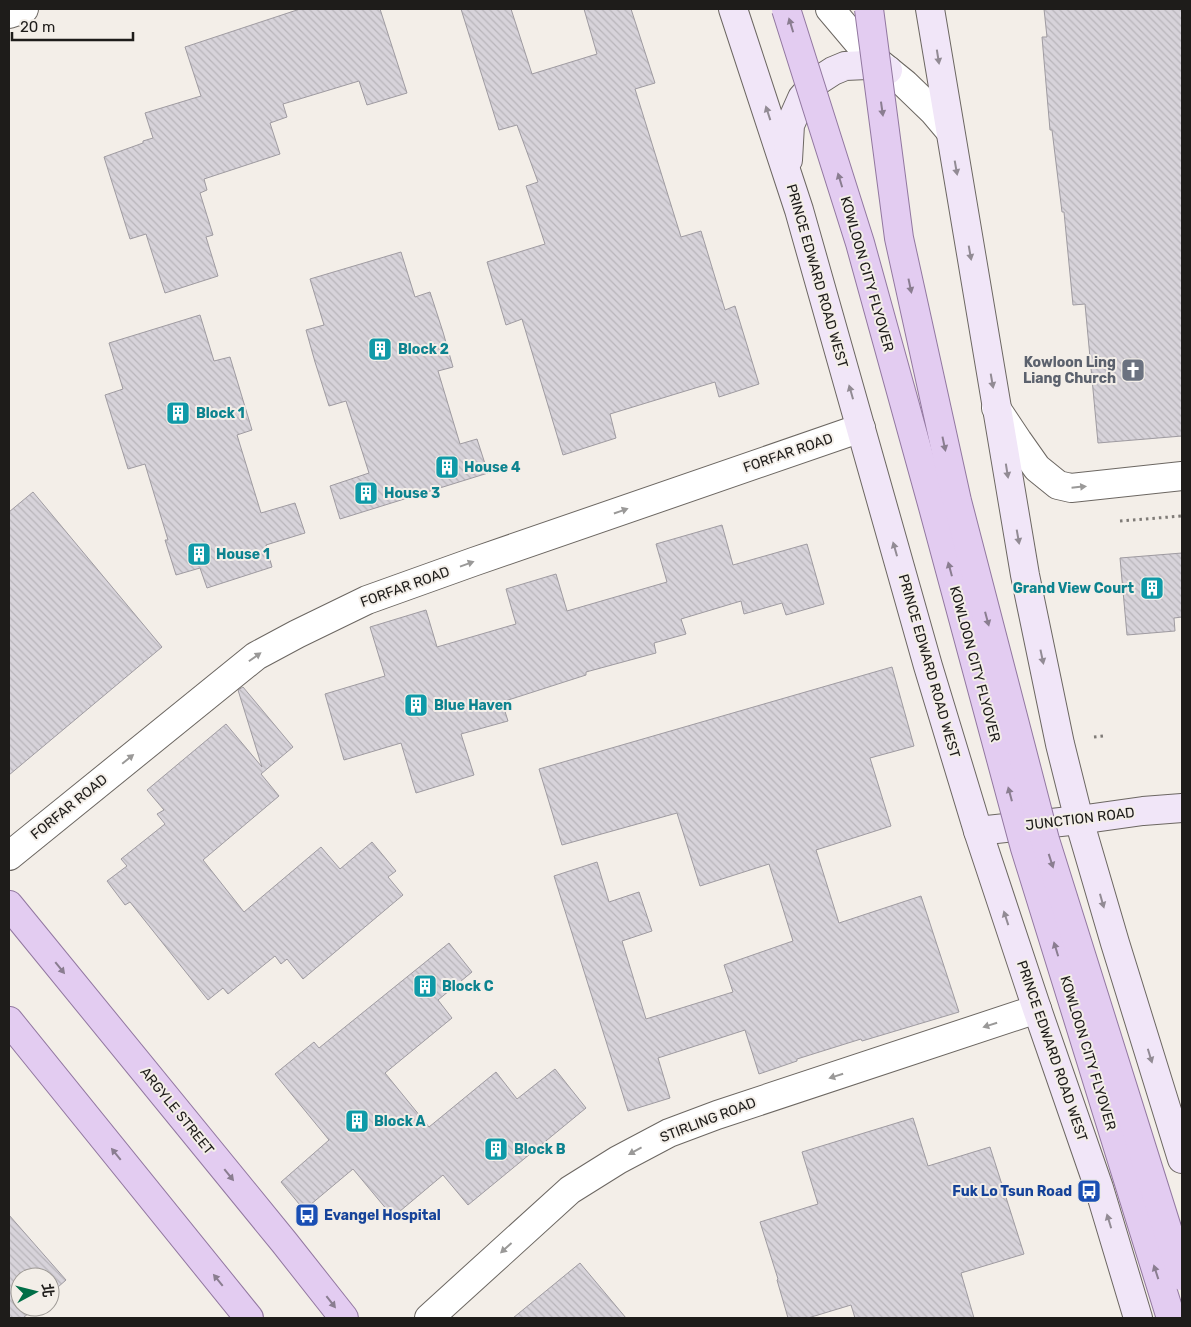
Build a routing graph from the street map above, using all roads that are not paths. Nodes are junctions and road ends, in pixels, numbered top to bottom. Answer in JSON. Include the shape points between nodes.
{"nodes":[{"id":1,"x":24,"y":9,"type":"edge"},
{"id":2,"x":733,"y":9,"type":"edge"},
{"id":3,"x":786,"y":9,"type":"edge"},
{"id":4,"x":830,"y":9,"type":"edge"},
{"id":5,"x":868,"y":9,"type":"edge"},
{"id":6,"x":930,"y":9,"type":"edge"},
{"id":7,"x":9,"y":14,"type":"edge"},
{"id":8,"x":888,"y":70,"type":"junction"},
{"id":9,"x":950,"y":131,"type":"junction"},
{"id":10,"x":799,"y":210,"type":"junction"},
{"id":11,"x":996,"y":408,"type":"junction"},
{"id":12,"x":861,"y":428,"type":"junction"},
{"id":13,"x":1182,"y":476,"type":"edge"},
{"id":14,"x":1182,"y":808,"type":"edge"},
{"id":15,"x":1079,"y":820,"type":"junction"},
{"id":16,"x":978,"y":831,"type":"junction"},
{"id":17,"x":9,"y":856,"type":"edge"},
{"id":18,"x":9,"y":906,"type":"edge"},
{"id":19,"x":1036,"y":1009,"type":"junction"},
{"id":20,"x":9,"y":1021,"type":"edge"},
{"id":21,"x":1182,"y":1159,"type":"edge"},
{"id":22,"x":1182,"y":1276,"type":"edge"},
{"id":23,"x":249,"y":1318,"type":"edge"},
{"id":24,"x":344,"y":1318,"type":"edge"},
{"id":25,"x":429,"y":1318,"type":"edge"},
{"id":26,"x":1138,"y":1318,"type":"edge"},
{"id":27,"x":1171,"y":1318,"type":"edge"}],
"edges":[{"from":1,"to":7,"type":"street"},
{"from":10,"to":2,"type":"main road","name":"PRINCE EDWARD ROAD WEST","one_way":true},
{"from":27,"to":3,"type":"main road","name":"KOWLOON CITY FLYOVER","one_way":true,"bridge":true,"via":[[1025,848],[860,243]]},
{"from":4,"to":8,"type":"street","via":[[868,54]]},
{"from":5,"to":22,"type":"main road","name":"KOWLOON CITY FLYOVER","one_way":true,"bridge":true,"via":[[900,238],[957,501],[1045,840]]},
{"from":6,"to":9,"type":"main road","one_way":true},
{"from":8,"to":9,"type":"street"},
{"from":8,"to":10,"type":"main road","via":[[867,65],[845,66],[816,82],[802,98],[790,125],[787,167]]},
{"from":9,"to":11,"type":"main road","one_way":true},
{"from":12,"to":10,"type":"main road","name":"PRINCE EDWARD ROAD WEST","one_way":true},
{"from":11,"to":13,"type":"street","one_way":true,"via":[[1037,468],[1058,485],[1071,488]]},
{"from":11,"to":15,"type":"main road","one_way":true,"via":[[1025,575]]},
{"from":16,"to":12,"type":"main road","name":"PRINCE EDWARD ROAD WEST","one_way":true},
{"from":17,"to":12,"type":"street","name":"FORFAR ROAD","one_way":true,"via":[[256,656],[297,634],[367,600]]},
{"from":14,"to":15,"type":"main road","name":"JUNCTION ROAD"},
{"from":15,"to":16,"type":"main road","name":"JUNCTION ROAD"},
{"from":15,"to":21,"type":"main road","one_way":true},
{"from":19,"to":16,"type":"main road","name":"PRINCE EDWARD ROAD WEST","one_way":true},
{"from":18,"to":24,"type":"main road","name":"ARGYLE STREET","one_way":true},
{"from":19,"to":25,"type":"street","name":"STIRLING ROAD","one_way":true,"via":[[669,1133],[570,1190]]},
{"from":26,"to":19,"type":"main road","name":"PRINCE EDWARD ROAD WEST","one_way":true,"via":[[1099,1188]]},
{"from":23,"to":20,"type":"main road","one_way":true}]}
